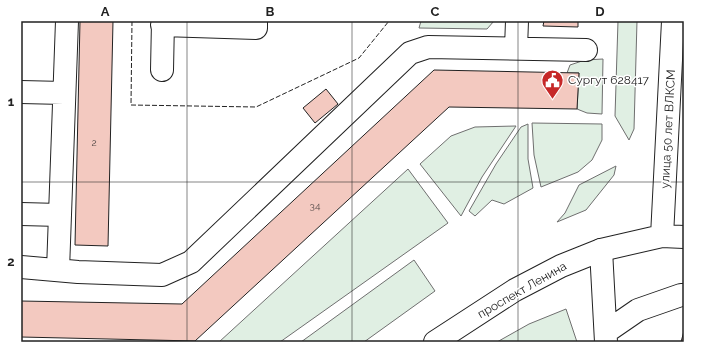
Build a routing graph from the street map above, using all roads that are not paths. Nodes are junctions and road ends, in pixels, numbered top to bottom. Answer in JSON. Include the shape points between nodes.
{"nodes":[{"id":1,"x":67,"y":21,"type":"edge"},
{"id":2,"x":256,"y":21,"type":"edge"},
{"id":3,"x":517,"y":21,"type":"edge"},
{"id":4,"x":673,"y":21,"type":"edge"},
{"id":5,"x":162,"y":23,"type":"edge"},
{"id":6,"x":516,"y":48,"type":"junction"},
{"id":7,"x":586,"y":50,"type":"dead end"},
{"id":8,"x":162,"y":70,"type":"dead end"},
{"id":9,"x":21,"y":92,"type":"edge"},
{"id":10,"x":64,"y":93,"type":"junction"},
{"id":11,"x":21,"y":214,"type":"edge"},
{"id":12,"x":60,"y":215,"type":"junction"},
{"id":13,"x":662,"y":236,"type":"junction"},
{"id":14,"x":684,"y":237,"type":"edge"},
{"id":15,"x":601,"y":250,"type":"junction"},
{"id":16,"x":21,"y":267,"type":"edge"},
{"id":17,"x":58,"y":270,"type":"junction"},
{"id":18,"x":684,"y":295,"type":"edge"},
{"id":19,"x":606,"y":337,"type":"edge"},
{"id":20,"x":435,"y":342,"type":"edge"}],
"edges":[{"from":1,"to":10,"type":"main road"},
{"from":2,"to":5,"type":"main road","via":[[256,28]]},
{"from":3,"to":6,"type":"main road"},
{"from":4,"to":13,"type":"main road","name":"улица 50 лет ВЛКСМ"},
{"from":5,"to":8,"type":"main road"},
{"from":6,"to":7,"type":"main road"},
{"from":6,"to":17,"type":"main road","via":[[428,47],[410,53],[191,262],[162,275]]},
{"from":9,"to":10,"type":"main road"},
{"from":10,"to":12,"type":"main road"},
{"from":11,"to":12,"type":"main road"},
{"from":12,"to":17,"type":"main road"},
{"from":13,"to":14,"type":"main road","name":"проспект Ленина"},
{"from":13,"to":15,"type":"main road","name":"проспект Ленина"},
{"from":15,"to":19,"type":"main road"},
{"from":15,"to":20,"type":"main road","name":"проспект Ленина","via":[[528,283]]},
{"from":16,"to":17,"type":"main road"},
{"from":18,"to":19,"type":"main road","via":[[638,310]]}]}
